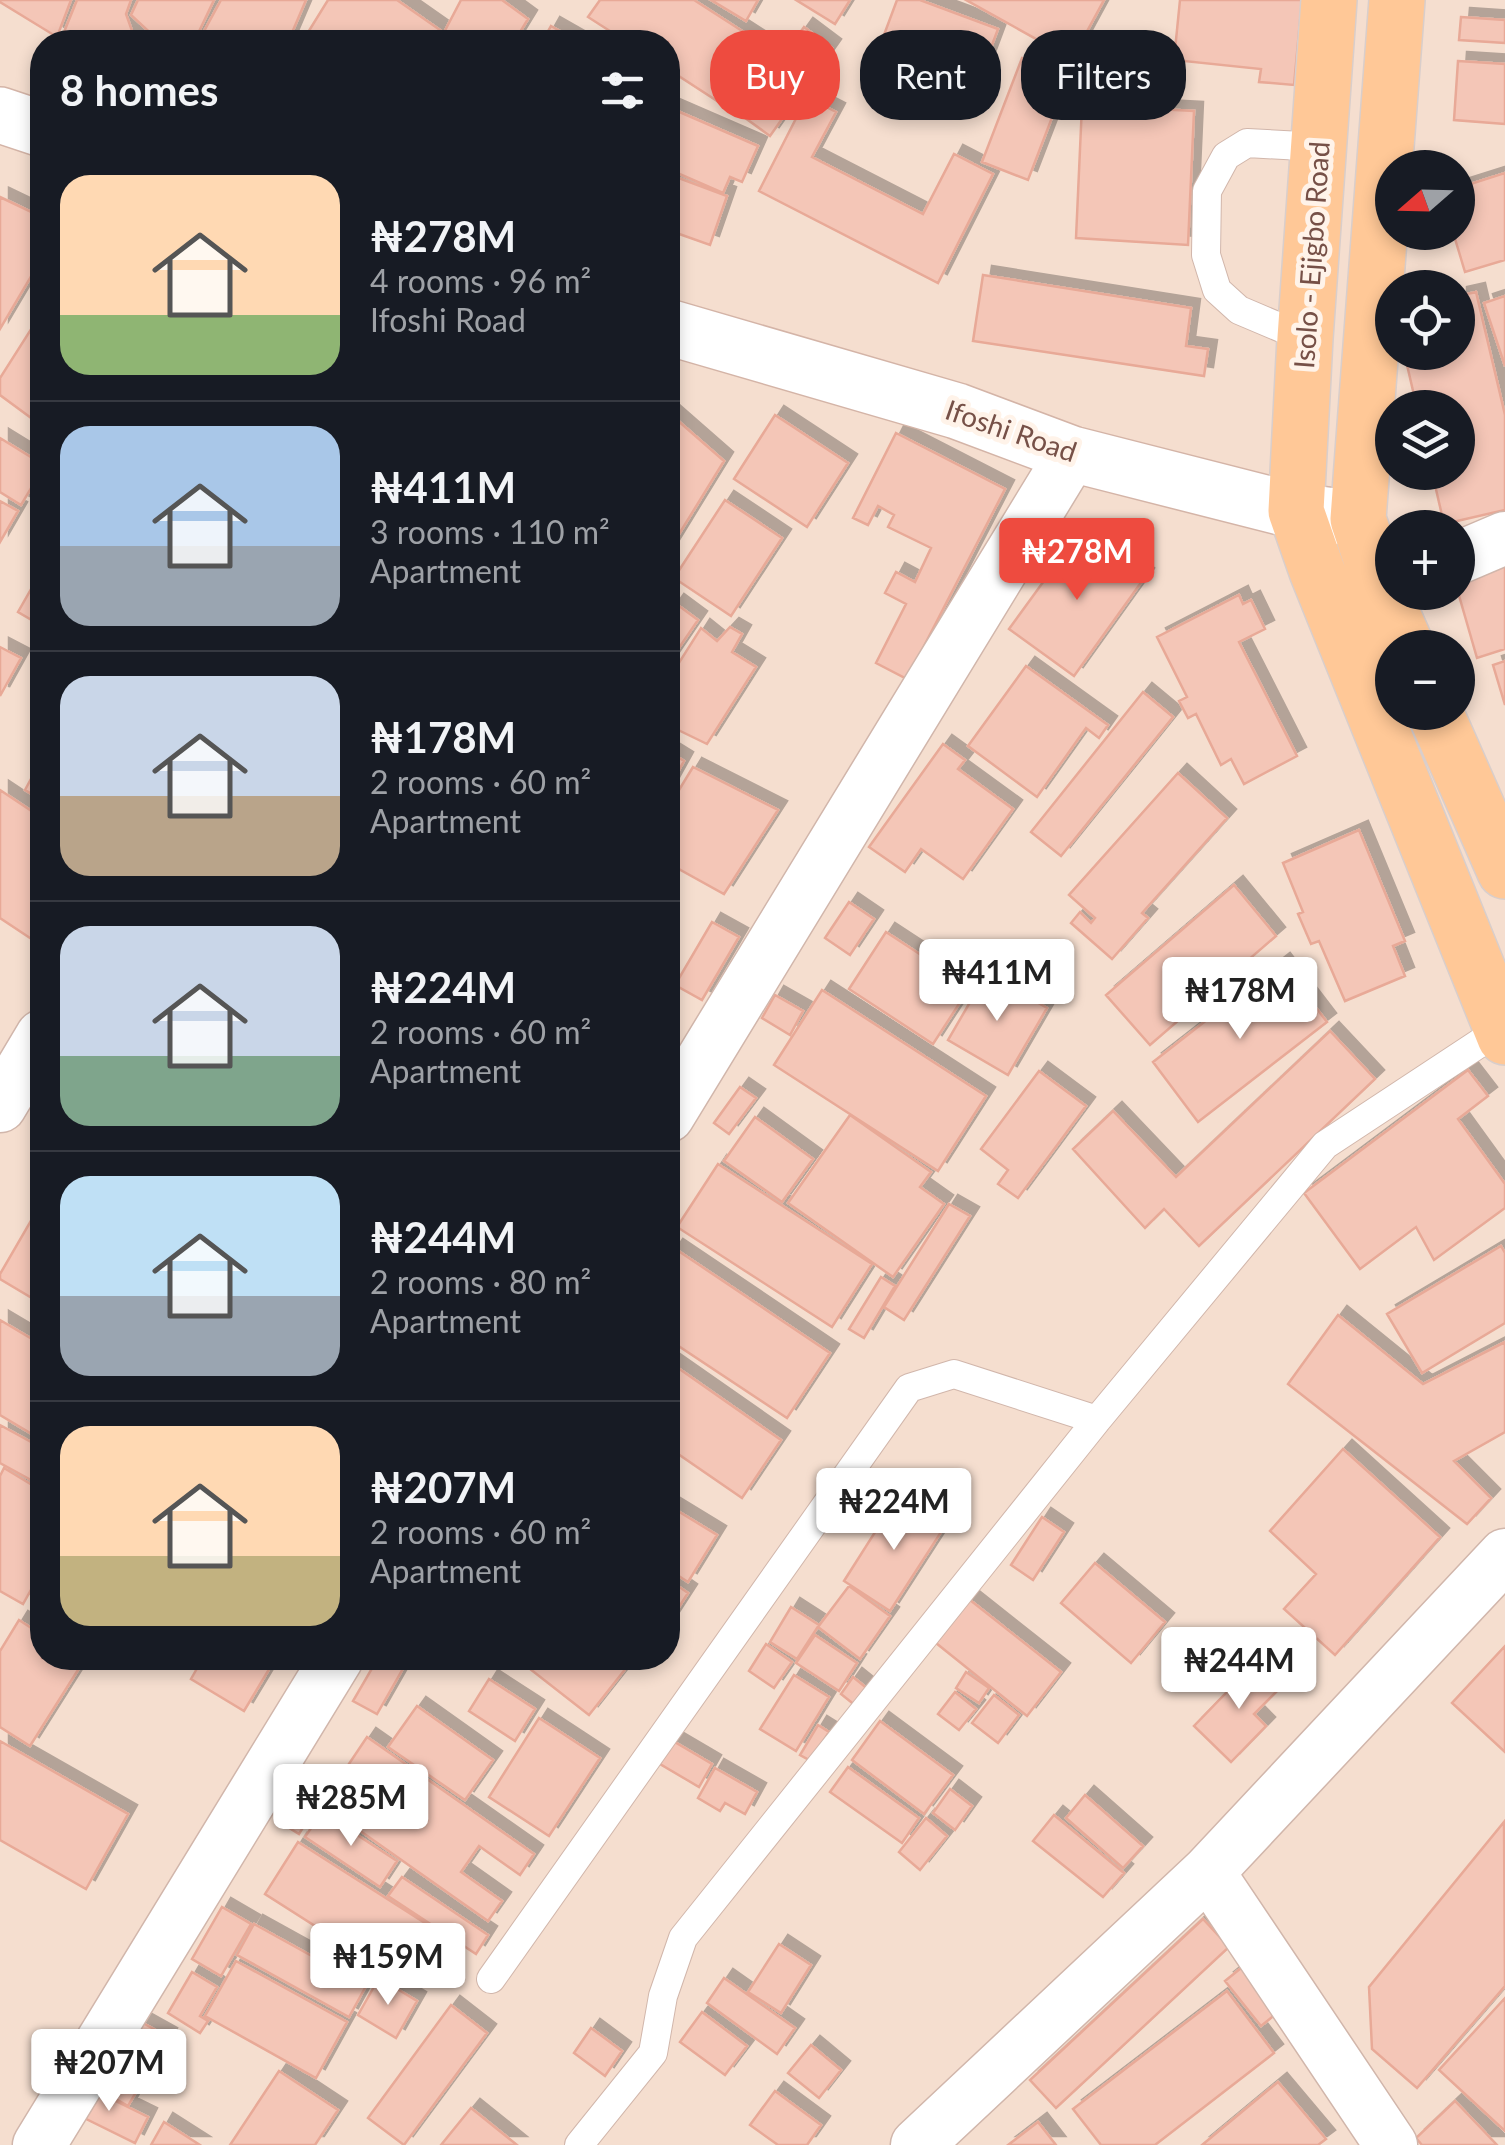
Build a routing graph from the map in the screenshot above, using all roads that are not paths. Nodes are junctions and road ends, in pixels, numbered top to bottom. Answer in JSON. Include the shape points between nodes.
{"nodes":[{"id":1,"x":1330,"y":0,"type":"edge"},
{"id":2,"x":1396,"y":0,"type":"edge"},
{"id":3,"x":0,"y":115,"type":"edge"},
{"id":4,"x":30,"y":125,"type":"edge"},
{"id":5,"x":1320,"y":147,"type":"junction"},
{"id":6,"x":680,"y":330,"type":"edge"},
{"id":7,"x":1305,"y":338,"type":"junction"},
{"id":8,"x":1072,"y":454,"type":"junction"},
{"id":9,"x":1296,"y":510,"type":"junction"},
{"id":10,"x":1358,"y":519,"type":"junction"},
{"id":11,"x":1505,"y":538,"type":"edge"},
{"id":12,"x":1475,"y":551,"type":"edge"},
{"id":13,"x":1375,"y":559,"type":"edge"},
{"id":14,"x":1444,"y":730,"type":"edge"},
{"id":15,"x":1505,"y":871,"type":"edge"},
{"id":16,"x":1503,"y":1033,"type":"edge"},
{"id":17,"x":30,"y":1056,"type":"edge"},
{"id":18,"x":680,"y":1096,"type":"edge"},
{"id":19,"x":0,"y":1106,"type":"edge"},
{"id":20,"x":1096,"y":1420,"type":"junction"},
{"id":21,"x":1505,"y":1555,"type":"edge"},
{"id":22,"x":330,"y":1670,"type":"edge"},
{"id":23,"x":1208,"y":1872,"type":"junction"},
{"id":24,"x":491,"y":1979,"type":"dead end"},
{"id":25,"x":39,"y":2145,"type":"edge"},
{"id":26,"x":579,"y":2145,"type":"edge"},
{"id":27,"x":917,"y":2145,"type":"edge"},
{"id":28,"x":1390,"y":2145,"type":"edge"}],
"edges":[{"from":1,"to":5,"type":"main road","name":"Isolo - Ejigbo Road"},
{"from":2,"to":10,"type":"main road"},
{"from":3,"to":4,"type":"main road"},
{"from":5,"to":7,"type":"main road","name":"Isolo - Ejigbo Road"},
{"from":5,"to":7,"type":"lane","via":[[1247,143],[1226,156],[1207,191],[1206,255],[1217,290],[1239,310]]},
{"from":6,"to":8,"type":"main road","name":"Ifoshi Road","via":[[957,411]]},
{"from":7,"to":9,"type":"main road","name":"Isolo - Ejigbo Road"},
{"from":8,"to":9,"type":"main road","name":"Ifoshi Road"},
{"from":8,"to":18,"type":"street"},
{"from":9,"to":10,"type":"main road","name":"Ifoshi Road"},
{"from":9,"to":16,"type":"main road"},
{"from":10,"to":13,"type":"main road"},
{"from":11,"to":12,"type":"street"},
{"from":14,"to":15,"type":"main road"},
{"from":16,"to":20,"type":"lane","via":[[1324,1145]]},
{"from":17,"to":19,"type":"street"},
{"from":20,"to":24,"type":"lane","via":[[954,1374],[909,1388]]},
{"from":20,"to":26,"type":"lane","via":[[683,1938],[653,2054]]},
{"from":21,"to":23,"type":"street"},
{"from":22,"to":25,"type":"street"},
{"from":23,"to":27,"type":"street"},
{"from":23,"to":28,"type":"street"}]}
